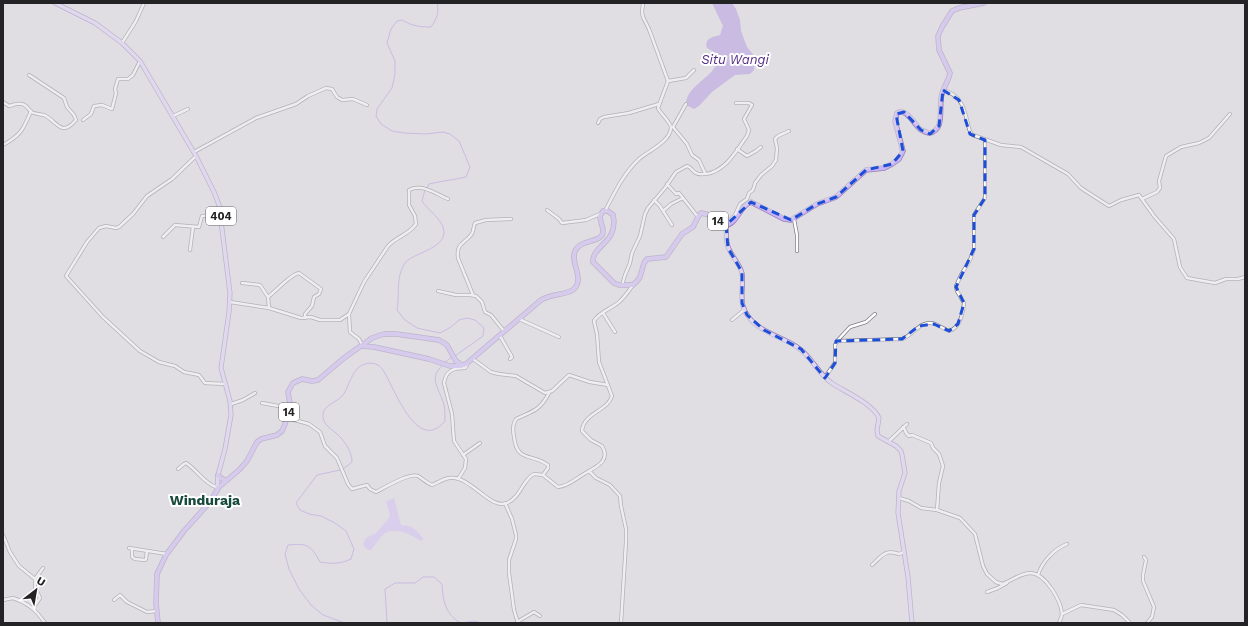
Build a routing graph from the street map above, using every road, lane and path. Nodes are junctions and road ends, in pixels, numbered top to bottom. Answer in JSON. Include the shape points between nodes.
{"nodes":[{"id":1,"x":55,"y":3,"type":"edge"},
{"id":2,"x":144,"y":3,"type":"edge"},
{"id":3,"x":643,"y":3,"type":"edge"},
{"id":4,"x":984,"y":3,"type":"edge"},
{"id":5,"x":122,"y":43,"type":"junction"},
{"id":6,"x":140,"y":61,"type":"junction"},
{"id":7,"x":694,"y":70,"type":"dead end"},
{"id":8,"x":29,"y":75,"type":"dead end"},
{"id":9,"x":668,"y":81,"type":"junction"},
{"id":10,"x":943,"y":90,"type":"junction"},
{"id":11,"x":3,"y":102,"type":"edge"},
{"id":12,"x":736,"y":103,"type":"dead end"},
{"id":13,"x":659,"y":104,"type":"junction"},
{"id":14,"x":686,"y":104,"type":"dead end"},
{"id":15,"x":367,"y":105,"type":"dead end"},
{"id":16,"x":188,"y":109,"type":"dead end"},
{"id":17,"x":31,"y":111,"type":"junction"},
{"id":18,"x":1230,"y":114,"type":"dead end"},
{"id":19,"x":173,"y":116,"type":"junction"},
{"id":20,"x":83,"y":120,"type":"dead end"},
{"id":21,"x":598,"y":123,"type":"dead end"},
{"id":22,"x":672,"y":128,"type":"junction"},
{"id":23,"x":789,"y":131,"type":"dead end"},
{"id":24,"x":985,"y":140,"type":"junction"},
{"id":25,"x":3,"y":145,"type":"edge"},
{"id":26,"x":761,"y":147,"type":"dead end"},
{"id":27,"x":736,"y":149,"type":"junction"},
{"id":28,"x":195,"y":154,"type":"junction"},
{"id":29,"x":705,"y":174,"type":"junction"},
{"id":30,"x":667,"y":184,"type":"junction"},
{"id":31,"x":683,"y":198,"type":"junction"},
{"id":32,"x":448,"y":199,"type":"dead end"},
{"id":33,"x":1142,"y":199,"type":"junction"},
{"id":34,"x":654,"y":200,"type":"junction"},
{"id":35,"x":547,"y":210,"type":"dead end"},
{"id":36,"x":605,"y":211,"type":"junction"},
{"id":37,"x":663,"y":211,"type":"junction"},
{"id":38,"x":601,"y":214,"type":"junction"},
{"id":39,"x":221,"y":215,"type":"junction"},
{"id":40,"x":698,"y":217,"type":"junction"},
{"id":41,"x":511,"y":219,"type":"dead end"},
{"id":42,"x":794,"y":219,"type":"junction"},
{"id":43,"x":719,"y":222,"type":"junction"},
{"id":44,"x":672,"y":225,"type":"dead end"},
{"id":45,"x":726,"y":225,"type":"junction"},
{"id":46,"x":193,"y":227,"type":"junction"},
{"id":47,"x":163,"y":237,"type":"dead end"},
{"id":48,"x":190,"y":250,"type":"dead end"},
{"id":49,"x":797,"y":251,"type":"dead end"},
{"id":50,"x":1245,"y":277,"type":"edge"},
{"id":51,"x":242,"y":283,"type":"dead end"},
{"id":52,"x":622,"y":285,"type":"junction"},
{"id":53,"x":633,"y":285,"type":"junction"},
{"id":54,"x":438,"y":291,"type":"dead end"},
{"id":55,"x":473,"y":295,"type":"junction"},
{"id":56,"x":268,"y":297,"type":"junction"},
{"id":57,"x":230,"y":302,"type":"junction"},
{"id":58,"x":269,"y":308,"type":"junction"},
{"id":59,"x":744,"y":310,"type":"junction"},
{"id":60,"x":603,"y":313,"type":"junction"},
{"id":61,"x":349,"y":314,"type":"junction"},
{"id":62,"x":875,"y":314,"type":"dead end"},
{"id":63,"x":305,"y":318,"type":"junction"},
{"id":64,"x":519,"y":319,"type":"junction"},
{"id":65,"x":732,"y":320,"type":"dead end"},
{"id":66,"x":504,"y":331,"type":"junction"},
{"id":67,"x":615,"y":332,"type":"dead end"},
{"id":68,"x":500,"y":336,"type":"junction"},
{"id":69,"x":559,"y":337,"type":"dead end"},
{"id":70,"x":837,"y":342,"type":"junction"},
{"id":71,"x":362,"y":346,"type":"junction"},
{"id":72,"x":510,"y":359,"type":"dead end"},
{"id":73,"x":473,"y":360,"type":"junction"},
{"id":74,"x":468,"y":363,"type":"junction"},
{"id":75,"x":463,"y":366,"type":"junction"},
{"id":76,"x":825,"y":378,"type":"junction"},
{"id":77,"x":226,"y":384,"type":"junction"},
{"id":78,"x":608,"y":385,"type":"junction"},
{"id":79,"x":255,"y":393,"type":"dead end"},
{"id":80,"x":549,"y":393,"type":"junction"},
{"id":81,"x":262,"y":403,"type":"dead end"},
{"id":82,"x":231,"y":404,"type":"junction"},
{"id":83,"x":290,"y":408,"type":"junction"},
{"id":84,"x":287,"y":418,"type":"junction"},
{"id":85,"x":907,"y":424,"type":"dead end"},
{"id":86,"x":903,"y":427,"type":"junction"},
{"id":87,"x":480,"y":442,"type":"dead end"},
{"id":88,"x":888,"y":442,"type":"junction"},
{"id":89,"x":463,"y":455,"type":"junction"},
{"id":90,"x":178,"y":469,"type":"dead end"},
{"id":91,"x":589,"y":471,"type":"junction"},
{"id":92,"x":218,"y":475,"type":"junction"},
{"id":93,"x":543,"y":475,"type":"junction"},
{"id":94,"x":458,"y":479,"type":"junction"},
{"id":95,"x":225,"y":480,"type":"junction"},
{"id":96,"x":216,"y":489,"type":"junction"},
{"id":97,"x":898,"y":498,"type":"junction"},
{"id":98,"x":505,"y":503,"type":"junction"},
{"id":99,"x":937,"y":510,"type":"junction"},
{"id":100,"x":3,"y":536,"type":"edge"},
{"id":101,"x":1067,"y":544,"type":"dead end"},
{"id":102,"x":147,"y":551,"type":"junction"},
{"id":103,"x":904,"y":552,"type":"junction"},
{"id":104,"x":167,"y":554,"type":"junction"},
{"id":105,"x":1144,"y":557,"type":"dead end"},
{"id":106,"x":872,"y":565,"type":"dead end"},
{"id":107,"x":43,"y":568,"type":"dead end"},
{"id":108,"x":1038,"y":574,"type":"junction"},
{"id":109,"x":35,"y":579,"type":"junction"},
{"id":110,"x":1007,"y":582,"type":"junction"},
{"id":111,"x":987,"y":592,"type":"dead end"},
{"id":112,"x":3,"y":600,"type":"edge"},
{"id":113,"x":114,"y":600,"type":"dead end"},
{"id":114,"x":33,"y":608,"type":"junction"},
{"id":115,"x":156,"y":611,"type":"junction"},
{"id":116,"x":1062,"y":614,"type":"junction"},
{"id":117,"x":540,"y":616,"type":"dead end"},
{"id":118,"x":517,"y":622,"type":"edge"},
{"id":119,"x":45,"y":623,"type":"edge"},
{"id":120,"x":158,"y":623,"type":"edge"},
{"id":121,"x":621,"y":623,"type":"edge"},
{"id":122,"x":912,"y":623,"type":"edge"},
{"id":123,"x":1059,"y":623,"type":"edge"},
{"id":124,"x":1130,"y":623,"type":"edge"},
{"id":125,"x":1147,"y":623,"type":"edge"}],
"edges":[{"from":1,"to":5,"type":"main road","number":"404","via":[[95,23]]},
{"from":2,"to":5,"type":"street"},
{"from":3,"to":9,"type":"street","via":[[643,17]]},
{"from":4,"to":10,"type":"highway","via":[[955,10],[949,14],[942,26],[938,39],[939,50],[950,73]]},
{"from":5,"to":6,"type":"main road","number":"404"},
{"from":6,"to":19,"type":"main road","number":"404"},
{"from":6,"to":20,"type":"street","via":[[128,79],[118,79],[112,109],[102,105],[94,106]]},
{"from":7,"to":9,"type":"street","via":[[686,78]]},
{"from":8,"to":17,"type":"street","via":[[64,98],[75,120],[67,128],[63,128],[45,116]]},
{"from":9,"to":13,"type":"street"},
{"from":10,"to":24,"type":"street","via":[[959,100],[971,134]]},
{"from":10,"to":42,"type":"highway","via":[[940,122],[935,132],[929,134],[921,130],[900,111],[895,121],[903,148],[903,154],[899,159],[888,166],[871,168],[863,172],[840,194],[817,204]]},
{"from":11,"to":17,"type":"street","via":[[9,106],[23,104]]},
{"from":12,"to":27,"type":"street","via":[[752,105],[744,119],[748,133]]},
{"from":13,"to":21,"type":"street","via":[[604,117]]},
{"from":13,"to":22,"type":"street","via":[[659,110]]},
{"from":14,"to":22,"type":"street"},
{"from":15,"to":28,"type":"street","via":[[353,99],[342,100],[332,89],[326,88],[296,104],[250,121]]},
{"from":16,"to":19,"type":"street"},
{"from":17,"to":25,"type":"street","via":[[21,132]]},
{"from":18,"to":33,"type":"street","via":[[1209,138],[1179,148],[1166,156],[1159,181],[1160,188]]},
{"from":19,"to":28,"type":"main road","number":"404"},
{"from":22,"to":29,"type":"street","via":[[687,144]]},
{"from":22,"to":36,"type":"street","via":[[664,142],[639,159],[626,172]]},
{"from":23,"to":43,"type":"street","via":[[776,138],[776,160],[758,178],[747,198],[739,205],[736,215],[728,222]]},
{"from":24,"to":33,"type":"street","via":[[1005,146],[1021,147],[1068,174],[1081,188],[1108,205],[1137,195]]},
{"from":24,"to":70,"type":"street","via":[[985,198],[974,215],[972,257],[956,285],[964,303],[957,326],[949,331],[936,324],[930,324],[919,326],[902,338]]},
{"from":26,"to":27,"type":"street","via":[[747,156]]},
{"from":27,"to":29,"type":"street","via":[[723,166]]},
{"from":28,"to":39,"type":"main road","number":"404","via":[[214,192]]},
{"from":28,"to":77,"type":"street","via":[[172,179],[147,196],[120,227],[100,228],[87,242],[66,276],[103,317],[140,351],[159,362],[199,375],[205,383]]},
{"from":29,"to":30,"type":"street","via":[[696,174],[687,166],[676,172]]},
{"from":30,"to":31,"type":"street"},
{"from":30,"to":34,"type":"street"},
{"from":31,"to":37,"type":"street"},
{"from":31,"to":40,"type":"street"},
{"from":32,"to":61,"type":"street","via":[[423,188],[412,188],[408,191],[409,205],[416,219],[415,225],[388,246],[364,282]]},
{"from":33,"to":50,"type":"street","via":[[1174,239],[1180,267],[1186,277],[1214,283]]},
{"from":34,"to":37,"type":"street"},
{"from":34,"to":52,"type":"street","via":[[646,211],[640,236]]},
{"from":35,"to":38,"type":"street","via":[[562,223],[586,220]]},
{"from":36,"to":38,"type":"highway"},
{"from":36,"to":52,"type":"highway","via":[[613,215],[613,228],[609,239],[594,255],[593,262],[614,283]]},
{"from":37,"to":44,"type":"street"},
{"from":38,"to":64,"type":"highway","via":[[604,231],[602,236],[598,240],[580,245],[574,253],[578,277],[575,288],[545,297]]},
{"from":39,"to":46,"type":"street","via":[[202,216],[200,226]]},
{"from":39,"to":57,"type":"main road","number":"404"},
{"from":40,"to":43,"type":"highway","number":"14","via":[[701,213],[706,213]]},
{"from":40,"to":53,"type":"highway","number":"14","via":[[693,227],[682,234],[666,257],[650,258],[645,261],[640,277]]},
{"from":41,"to":55,"type":"street","via":[[475,223],[472,234],[460,244],[458,258]]},
{"from":42,"to":45,"type":"highway","number":"14","via":[[784,219],[752,202],[744,206],[733,222]]},
{"from":42,"to":49,"type":"street"},
{"from":43,"to":45,"type":"highway","number":"14"},
{"from":45,"to":59,"type":"main road","via":[[728,248],[742,272]]},
{"from":46,"to":47,"type":"street","via":[[175,225]]},
{"from":46,"to":48,"type":"street"},
{"from":51,"to":56,"type":"street","via":[[260,284]]},
{"from":52,"to":53,"type":"highway"},
{"from":53,"to":60,"type":"street","via":[[622,299]]},
{"from":54,"to":55,"type":"street","via":[[456,296]]},
{"from":55,"to":66,"type":"street"},
{"from":56,"to":58,"type":"street"},
{"from":56,"to":63,"type":"street","via":[[292,276],[300,273],[321,289],[314,297],[313,305],[305,314]]},
{"from":57,"to":58,"type":"street"},
{"from":57,"to":77,"type":"main road","number":"404","via":[[221,364]]},
{"from":58,"to":63,"type":"street"},
{"from":59,"to":65,"type":"street"},
{"from":59,"to":76,"type":"main road","via":[[759,327],[801,349]]},
{"from":60,"to":67,"type":"street"},
{"from":60,"to":78,"type":"street","via":[[594,321],[599,362]]},
{"from":61,"to":63,"type":"street","via":[[340,320]]},
{"from":61,"to":71,"type":"street","via":[[350,332],[359,339]]},
{"from":62,"to":70,"type":"street","via":[[866,322],[850,327]]},
{"from":64,"to":66,"type":"highway"},
{"from":64,"to":69,"type":"street"},
{"from":66,"to":68,"type":"highway"},
{"from":68,"to":72,"type":"street","via":[[512,355]]},
{"from":68,"to":73,"type":"highway"},
{"from":70,"to":76,"type":"street","via":[[835,363]]},
{"from":71,"to":75,"type":"highway","via":[[429,359],[450,366]]},
{"from":71,"to":75,"type":"highway","number":"14","via":[[372,338],[384,334],[433,339],[448,347]]},
{"from":71,"to":83,"type":"highway","number":"14","via":[[318,380],[302,379],[293,383],[288,392]]},
{"from":73,"to":74,"type":"highway"},
{"from":73,"to":80,"type":"street","via":[[491,372],[516,376],[541,392]]},
{"from":74,"to":75,"type":"highway"},
{"from":74,"to":89,"type":"street","via":[[465,368],[452,369],[444,383],[452,414],[454,441]]},
{"from":76,"to":88,"type":"main road","via":[[874,410],[879,418],[878,434]]},
{"from":77,"to":82,"type":"main road","number":"404"},
{"from":78,"to":80,"type":"street","via":[[569,375]]},
{"from":78,"to":91,"type":"street","via":[[612,394],[610,400],[589,418],[582,431],[602,446],[604,451],[600,464]]},
{"from":79,"to":82,"type":"street"},
{"from":80,"to":93,"type":"street","via":[[540,406],[516,419],[513,425],[518,451],[548,465]]},
{"from":81,"to":83,"type":"street"},
{"from":82,"to":92,"type":"main road","number":"404","via":[[228,432]]},
{"from":83,"to":84,"type":"highway","number":"14"},
{"from":84,"to":94,"type":"street","via":[[309,424],[318,430],[325,446],[336,457],[351,488],[367,486],[376,492],[414,475],[432,485],[448,478]]},
{"from":84,"to":95,"type":"highway","number":"14","via":[[282,431],[259,441],[247,461]]},
{"from":85,"to":86,"type":"street"},
{"from":86,"to":88,"type":"street"},
{"from":86,"to":99,"type":"street","via":[[909,436],[922,438],[931,443],[940,456],[943,467]]},
{"from":87,"to":89,"type":"street"},
{"from":88,"to":97,"type":"main road","via":[[899,449],[902,455],[904,473]]},
{"from":89,"to":94,"type":"street","via":[[466,465]]},
{"from":90,"to":96,"type":"street","via":[[186,463]]},
{"from":91,"to":93,"type":"street","via":[[560,487]]},
{"from":91,"to":121,"type":"street","via":[[610,485],[620,497],[626,529]]},
{"from":92,"to":95,"type":"highway"},
{"from":92,"to":96,"type":"main road","number":"404"},
{"from":93,"to":98,"type":"street","via":[[531,475],[516,496]]},
{"from":94,"to":98,"type":"street","via":[[495,502]]},
{"from":95,"to":96,"type":"highway","number":"14"},
{"from":96,"to":104,"type":"highway","number":"14","via":[[210,502]]},
{"from":97,"to":99,"type":"street","via":[[921,508]]},
{"from":97,"to":103,"type":"main road"},
{"from":98,"to":118,"type":"street","via":[[516,535],[509,560],[509,573]]},
{"from":99,"to":110,"type":"street","via":[[958,517],[968,525],[975,534],[987,574],[999,584]]},
{"from":100,"to":109,"type":"street","via":[[19,566]]},
{"from":101,"to":108,"type":"street","via":[[1045,561]]},
{"from":102,"to":102,"type":"street","via":[[145,560],[135,559],[130,549]]},
{"from":102,"to":104,"type":"street"},
{"from":103,"to":106,"type":"street","via":[[887,552]]},
{"from":103,"to":122,"type":"main road"},
{"from":104,"to":115,"type":"highway","number":"14","via":[[157,574]]},
{"from":105,"to":125,"type":"street","via":[[1146,560],[1142,575],[1154,607],[1152,617]]},
{"from":107,"to":109,"type":"street"},
{"from":108,"to":110,"type":"street","via":[[1023,574]]},
{"from":108,"to":116,"type":"street","via":[[1054,592]]},
{"from":109,"to":114,"type":"street","via":[[35,587],[40,598]]},
{"from":110,"to":111,"type":"street"},
{"from":112,"to":114,"type":"street","via":[[13,598]]},
{"from":113,"to":115,"type":"street","via":[[120,595],[127,602],[146,612]]},
{"from":114,"to":119,"type":"street"},
{"from":115,"to":120,"type":"highway","number":"14"},
{"from":116,"to":123,"type":"street"},
{"from":116,"to":124,"type":"street","via":[[1081,605],[1114,610]]},
{"from":117,"to":118,"type":"street","via":[[534,612]]}]}
